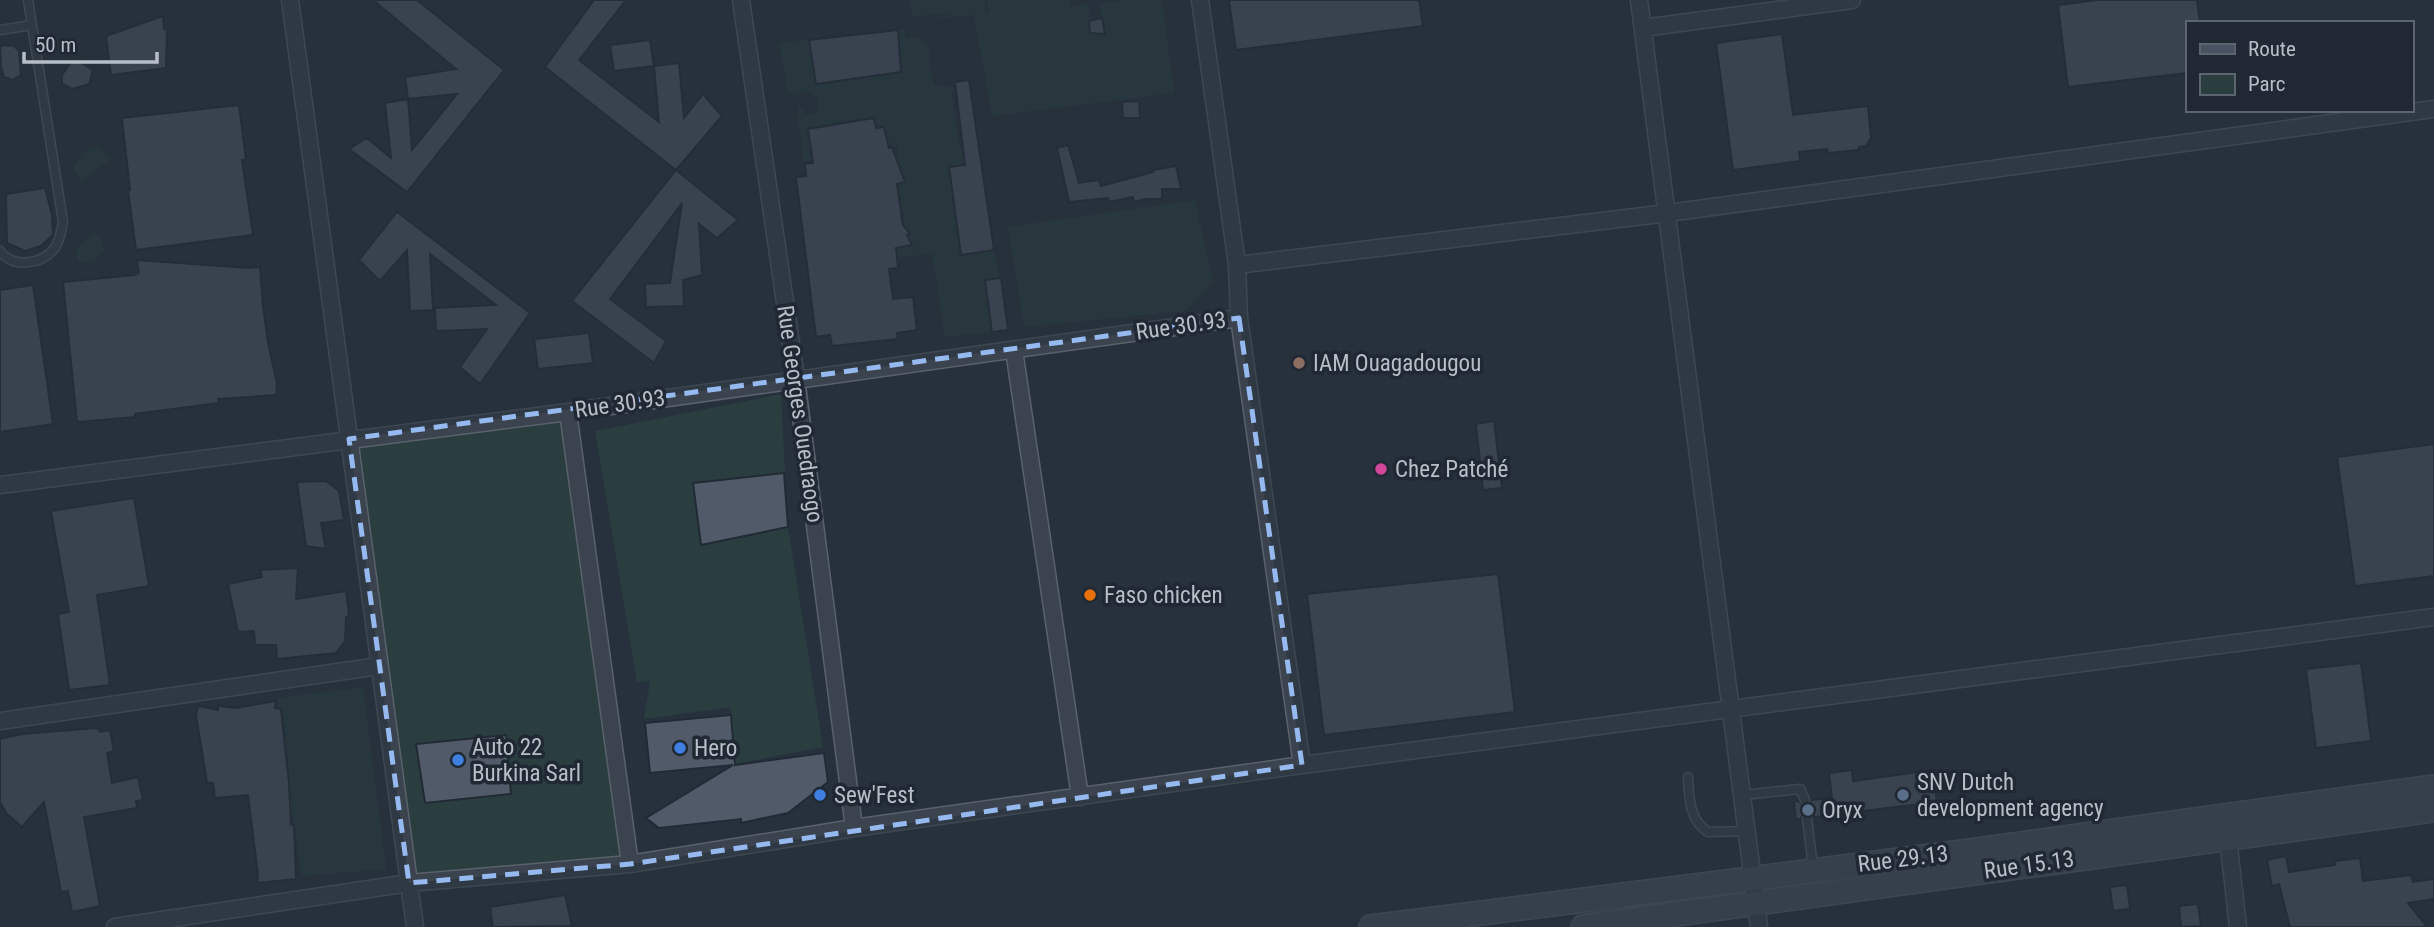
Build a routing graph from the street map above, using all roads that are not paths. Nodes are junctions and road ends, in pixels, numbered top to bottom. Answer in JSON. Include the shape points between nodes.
{"nodes":[{"id":1,"x":27,"y":0,"type":"edge"},
{"id":2,"x":290,"y":0,"type":"edge"},
{"id":3,"x":741,"y":0,"type":"edge"},
{"id":4,"x":1200,"y":0,"type":"edge"},
{"id":5,"x":1639,"y":0,"type":"edge"},
{"id":6,"x":1852,"y":0,"type":"edge"},
{"id":7,"x":32,"y":25,"type":"junction"},
{"id":8,"x":1643,"y":28,"type":"junction"},
{"id":9,"x":0,"y":30,"type":"edge"},
{"id":10,"x":2434,"y":110,"type":"edge"},
{"id":11,"x":1668,"y":213,"type":"junction"},
{"id":12,"x":0,"y":251,"type":"edge"},
{"id":13,"x":1237,"y":265,"type":"junction"},
{"id":14,"x":1239,"y":318,"type":"junction"},
{"id":15,"x":1014,"y":350,"type":"junction"},
{"id":16,"x":796,"y":378,"type":"junction"},
{"id":17,"x":568,"y":412,"type":"junction"},
{"id":18,"x":349,"y":439,"type":"junction"},
{"id":19,"x":0,"y":485,"type":"edge"},
{"id":20,"x":2434,"y":617,"type":"edge"},
{"id":21,"x":379,"y":666,"type":"junction"},
{"id":22,"x":1730,"y":708,"type":"junction"},
{"id":23,"x":0,"y":721,"type":"edge"},
{"id":24,"x":1302,"y":765,"type":"junction"},
{"id":25,"x":1688,"y":777,"type":"dead end"},
{"id":26,"x":2434,"y":787,"type":"edge"},
{"id":27,"x":1743,"y":795,"type":"junction"},
{"id":28,"x":1080,"y":797,"type":"junction"},
{"id":29,"x":1805,"y":800,"type":"dead end"},
{"id":30,"x":2434,"y":810,"type":"edge"},
{"id":31,"x":1807,"y":818,"type":"dead end"},
{"id":32,"x":854,"y":828,"type":"junction"},
{"id":33,"x":1747,"y":831,"type":"junction"},
{"id":34,"x":2228,"y":838,"type":"junction"},
{"id":35,"x":630,"y":864,"type":"junction"},
{"id":36,"x":1813,"y":871,"type":"junction"},
{"id":37,"x":1754,"y":879,"type":"junction"},
{"id":38,"x":409,"y":883,"type":"junction"},
{"id":39,"x":1756,"y":903,"type":"junction"},
{"id":40,"x":115,"y":927,"type":"edge"},
{"id":41,"x":415,"y":927,"type":"edge"},
{"id":42,"x":1371,"y":927,"type":"edge"},
{"id":43,"x":1583,"y":927,"type":"edge"},
{"id":44,"x":1759,"y":927,"type":"edge"},
{"id":45,"x":2238,"y":927,"type":"edge"}],
"edges":[{"from":1,"to":7,"type":"lane"},
{"from":2,"to":18,"type":"street"},
{"from":3,"to":16,"type":"street","name":"Rue Georges Ouedraogo"},
{"from":4,"to":13,"type":"street"},
{"from":5,"to":8,"type":"street"},
{"from":6,"to":8,"type":"street"},
{"from":7,"to":9,"type":"lane"},
{"from":7,"to":12,"type":"lane","via":[[63,222],[57,247],[41,261],[19,262]]},
{"from":8,"to":11,"type":"street"},
{"from":10,"to":11,"type":"street"},
{"from":11,"to":13,"type":"street"},
{"from":11,"to":22,"type":"street"},
{"from":13,"to":14,"type":"street"},
{"from":14,"to":15,"type":"street","name":"Rue 30.93"},
{"from":14,"to":24,"type":"street"},
{"from":15,"to":16,"type":"street","name":"Rue 30.93"},
{"from":15,"to":28,"type":"street"},
{"from":16,"to":17,"type":"street","name":"Rue 30.93"},
{"from":16,"to":32,"type":"street","name":"Rue Georges Ouedraogo"},
{"from":17,"to":18,"type":"street","name":"Rue 30.93"},
{"from":17,"to":35,"type":"street"},
{"from":18,"to":19,"type":"street","name":"Rue 30.93"},
{"from":18,"to":21,"type":"street"},
{"from":20,"to":22,"type":"street"},
{"from":21,"to":23,"type":"street"},
{"from":21,"to":38,"type":"street"},
{"from":22,"to":24,"type":"street"},
{"from":22,"to":27,"type":"street"},
{"from":24,"to":28,"type":"street"},
{"from":25,"to":33,"type":"lane","via":[[1694,818],[1703,829]]},
{"from":26,"to":36,"type":"main road","name":"Rue 29.13"},
{"from":27,"to":29,"type":"lane","via":[[1800,789]]},
{"from":27,"to":33,"type":"street"},
{"from":28,"to":32,"type":"street"},
{"from":30,"to":34,"type":"main road","name":"Rue 15.13"},
{"from":31,"to":36,"type":"lane"},
{"from":32,"to":35,"type":"street"},
{"from":33,"to":37,"type":"street"},
{"from":34,"to":39,"type":"main road","name":"Rue 15.13"},
{"from":34,"to":45,"type":"street"},
{"from":35,"to":38,"type":"street"},
{"from":36,"to":37,"type":"main road","name":"Rue 29.13"},
{"from":37,"to":39,"type":"street"},
{"from":37,"to":42,"type":"main road","name":"Rue 29.13"},
{"from":38,"to":40,"type":"street"},
{"from":38,"to":41,"type":"street"},
{"from":39,"to":43,"type":"main road","name":"Rue 15.13"},
{"from":39,"to":44,"type":"street"}]}
